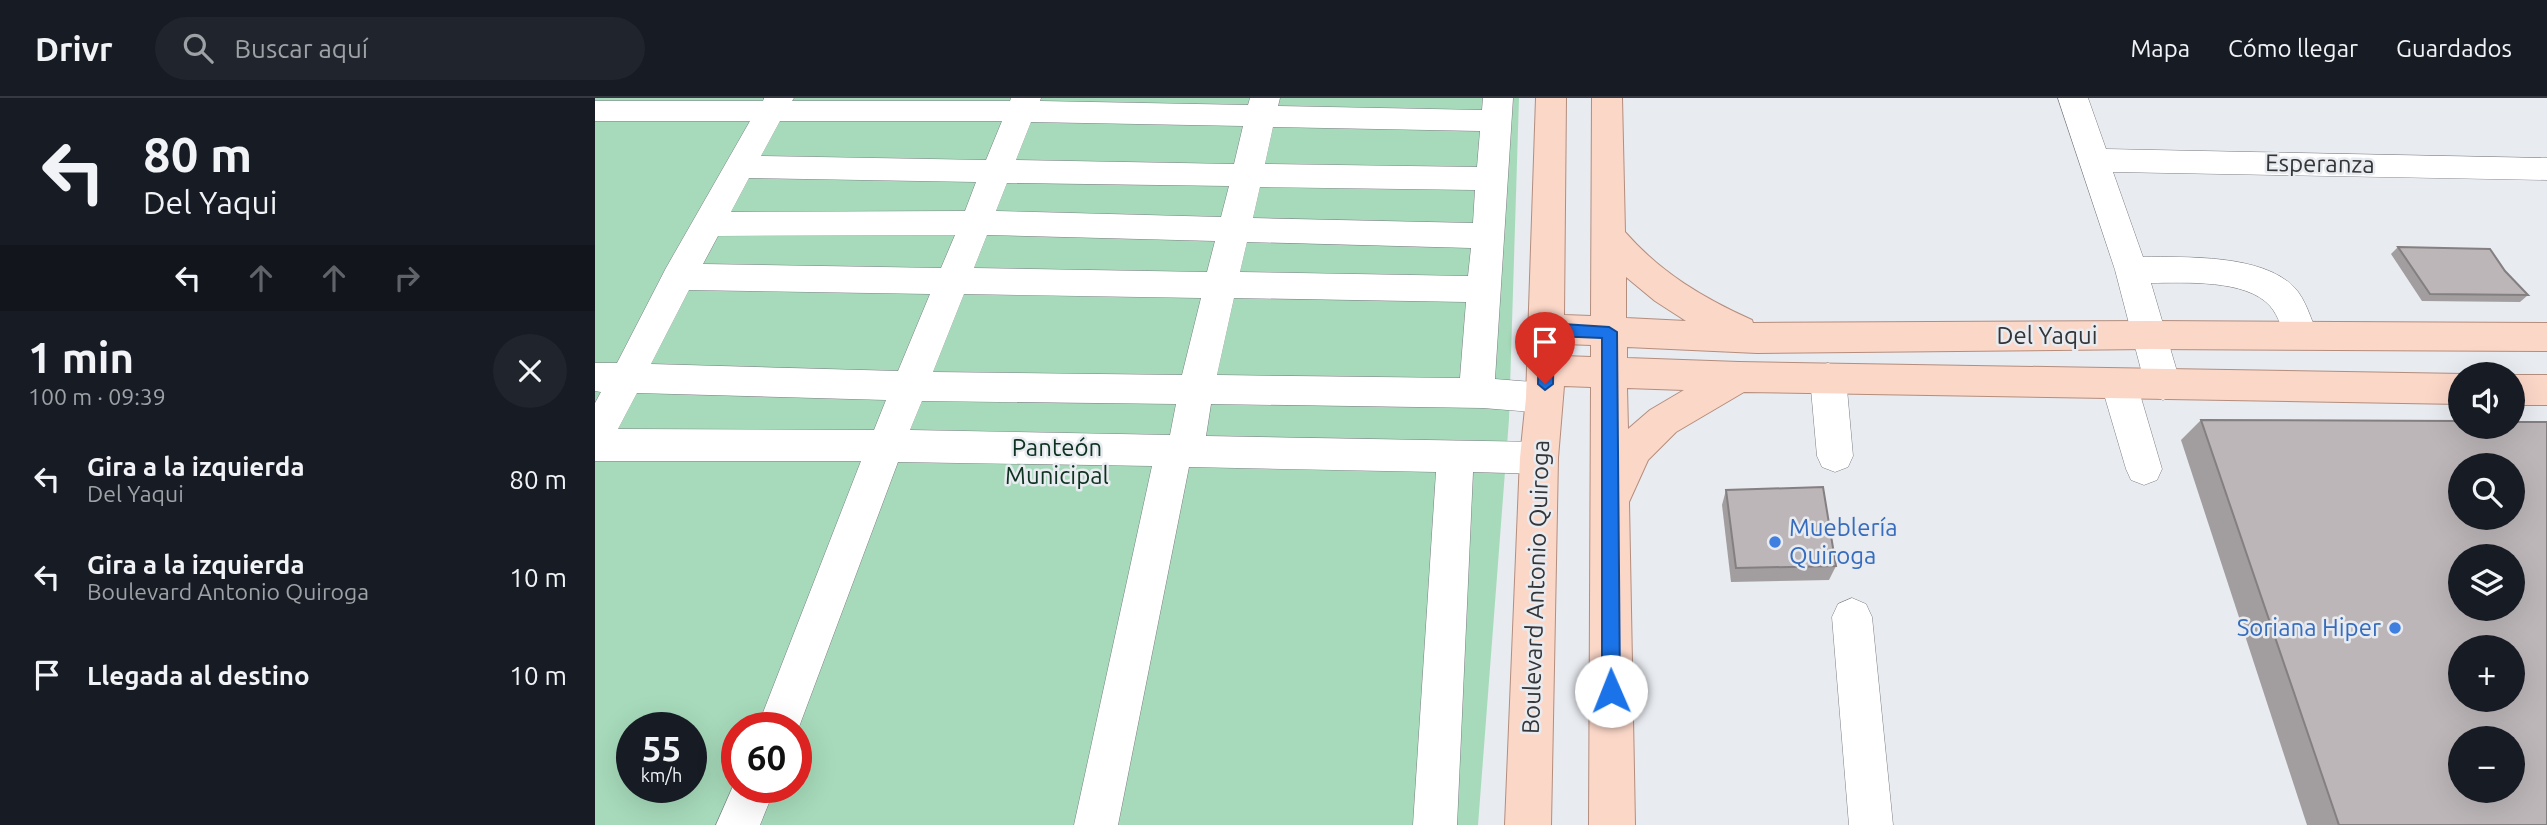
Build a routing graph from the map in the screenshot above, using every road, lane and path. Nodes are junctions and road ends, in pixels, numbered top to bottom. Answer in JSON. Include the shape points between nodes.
{"nodes":[{"id":1,"x":1551,"y":98,"type":"edge"},
{"id":2,"x":1607,"y":98,"type":"edge"},
{"id":3,"x":2073,"y":98,"type":"edge"},
{"id":4,"x":775,"y":104,"type":"edge"},
{"id":5,"x":1023,"y":104,"type":"edge"},
{"id":6,"x":1263,"y":107,"type":"edge"},
{"id":7,"x":1497,"y":109,"type":"edge"},
{"id":8,"x":595,"y":111,"type":"edge"},
{"id":9,"x":2092,"y":160,"type":"junction"},
{"id":10,"x":740,"y":167,"type":"junction"},
{"id":11,"x":2547,"y":169,"type":"edge"},
{"id":12,"x":996,"y":173,"type":"junction"},
{"id":13,"x":1246,"y":177,"type":"junction"},
{"id":14,"x":1492,"y":179,"type":"junction"},
{"id":15,"x":976,"y":223,"type":"junction"},
{"id":16,"x":711,"y":224,"type":"junction"},
{"id":17,"x":1234,"y":229,"type":"junction"},
{"id":18,"x":1487,"y":236,"type":"junction"},
{"id":19,"x":1608,"y":236,"type":"junction"},
{"id":20,"x":2130,"y":270,"type":"junction"},
{"id":21,"x":678,"y":277,"type":"junction"},
{"id":22,"x":953,"y":281,"type":"junction"},
{"id":23,"x":1221,"y":286,"type":"junction"},
{"id":24,"x":1483,"y":289,"type":"junction"},
{"id":25,"x":1547,"y":329,"type":"junction"},
{"id":26,"x":1609,"y":332,"type":"junction"},
{"id":27,"x":2149,"y":335,"type":"junction"},
{"id":28,"x":2301,"y":335,"type":"junction"},
{"id":29,"x":2547,"y":337,"type":"edge"},
{"id":30,"x":1757,"y":338,"type":"junction"},
{"id":31,"x":1611,"y":372,"type":"junction"},
{"id":32,"x":611,"y":377,"type":"edge"},
{"id":33,"x":1739,"y":377,"type":"junction"},
{"id":34,"x":1828,"y":378,"type":"junction"},
{"id":35,"x":1546,"y":384,"type":"junction"},
{"id":36,"x":2119,"y":384,"type":"junction"},
{"id":37,"x":2164,"y":385,"type":"junction"},
{"id":38,"x":910,"y":386,"type":"junction"},
{"id":39,"x":2448,"y":389,"type":"edge"},
{"id":40,"x":1196,"y":390,"type":"junction"},
{"id":41,"x":2525,"y":390,"type":"edge"},
{"id":42,"x":2547,"y":390,"type":"edge"},
{"id":43,"x":1476,"y":394,"type":"junction"},
{"id":44,"x":595,"y":438,"type":"edge"},
{"id":45,"x":595,"y":444,"type":"edge"},
{"id":46,"x":886,"y":445,"type":"junction"},
{"id":47,"x":1180,"y":451,"type":"junction"},
{"id":48,"x":1836,"y":456,"type":"dead end"},
{"id":49,"x":1455,"y":458,"type":"junction"},
{"id":50,"x":1539,"y":458,"type":"junction"},
{"id":51,"x":2144,"y":470,"type":"dead end"},
{"id":52,"x":1609,"y":504,"type":"junction"},
{"id":53,"x":1852,"y":617,"type":"dead end"},
{"id":54,"x":784,"y":712,"type":"edge"},
{"id":55,"x":748,"y":803,"type":"edge"},
{"id":56,"x":738,"y":825,"type":"edge"},
{"id":57,"x":1096,"y":825,"type":"edge"},
{"id":58,"x":1435,"y":825,"type":"edge"},
{"id":59,"x":1528,"y":825,"type":"edge"},
{"id":60,"x":1612,"y":825,"type":"edge"},
{"id":61,"x":1871,"y":825,"type":"edge"}],
"edges":[{"from":1,"to":25,"type":"main road","name":"Boulevard Antonio Quiroga"},
{"from":2,"to":19,"type":"main road"},
{"from":3,"to":9,"type":"street"},
{"from":4,"to":5,"type":"street"},
{"from":4,"to":8,"type":"street"},
{"from":4,"to":10,"type":"street"},
{"from":5,"to":6,"type":"street"},
{"from":5,"to":12,"type":"street"},
{"from":6,"to":7,"type":"street"},
{"from":6,"to":13,"type":"street"},
{"from":7,"to":14,"type":"street"},
{"from":9,"to":11,"type":"street","name":"Esperanza"},
{"from":9,"to":20,"type":"street"},
{"from":10,"to":12,"type":"street"},
{"from":10,"to":16,"type":"street"},
{"from":12,"to":13,"type":"street"},
{"from":12,"to":15,"type":"street"},
{"from":13,"to":14,"type":"street"},
{"from":13,"to":17,"type":"street"},
{"from":14,"to":18,"type":"street"},
{"from":15,"to":16,"type":"street"},
{"from":15,"to":17,"type":"street"},
{"from":15,"to":22,"type":"street"},
{"from":16,"to":21,"type":"street"},
{"from":17,"to":18,"type":"street"},
{"from":17,"to":23,"type":"street"},
{"from":18,"to":24,"type":"street"},
{"from":19,"to":26,"type":"main road"},
{"from":19,"to":30,"type":"main road","via":[[1661,290],[1693,310]]},
{"from":20,"to":27,"type":"street"},
{"from":20,"to":28,"type":"street","via":[[2207,271],[2252,279],[2281,294]]},
{"from":21,"to":22,"type":"street"},
{"from":21,"to":32,"type":"street"},
{"from":22,"to":23,"type":"street"},
{"from":22,"to":38,"type":"street"},
{"from":23,"to":24,"type":"street"},
{"from":23,"to":40,"type":"street"},
{"from":24,"to":43,"type":"street"},
{"from":25,"to":26,"type":"main road","name":"Del Yaqui"},
{"from":25,"to":35,"type":"main road","name":"Boulevard Antonio Quiroga"},
{"from":26,"to":30,"type":"main road","name":"Del Yaqui"},
{"from":26,"to":31,"type":"main road"},
{"from":27,"to":28,"type":"main road","name":"Del Yaqui"},
{"from":27,"to":30,"type":"main road","name":"Del Yaqui"},
{"from":27,"to":37,"type":"street"},
{"from":28,"to":29,"type":"main road","name":"Del Yaqui"},
{"from":31,"to":33,"type":"main road","name":"Del Yaqui"},
{"from":31,"to":35,"type":"main road","name":"Del Yaqui"},
{"from":31,"to":52,"type":"main road"},
{"from":32,"to":38,"type":"street"},
{"from":32,"to":44,"type":"street"},
{"from":33,"to":34,"type":"main road","name":"Del Yaqui"},
{"from":33,"to":52,"type":"main road","via":[[1663,421],[1633,449]]},
{"from":34,"to":36,"type":"main road","name":"Del Yaqui"},
{"from":34,"to":48,"type":"street"},
{"from":35,"to":43,"type":"street"},
{"from":35,"to":50,"type":"main road","name":"Boulevard Antonio Quiroga"},
{"from":36,"to":37,"type":"main road","name":"Del Yaqui"},
{"from":36,"to":51,"type":"street"},
{"from":37,"to":39,"type":"main road","name":"Del Yaqui"},
{"from":38,"to":40,"type":"street"},
{"from":38,"to":46,"type":"street"},
{"from":40,"to":43,"type":"street"},
{"from":40,"to":47,"type":"street"},
{"from":41,"to":42,"type":"main road"},
{"from":45,"to":46,"type":"street"},
{"from":46,"to":47,"type":"street"},
{"from":46,"to":54,"type":"street"},
{"from":47,"to":49,"type":"street"},
{"from":47,"to":57,"type":"street"},
{"from":49,"to":50,"type":"street"},
{"from":49,"to":58,"type":"street"},
{"from":50,"to":59,"type":"main road","name":"Boulevard Antonio Quiroga"},
{"from":52,"to":60,"type":"main road"},
{"from":53,"to":61,"type":"street"},
{"from":55,"to":56,"type":"street"}]}
